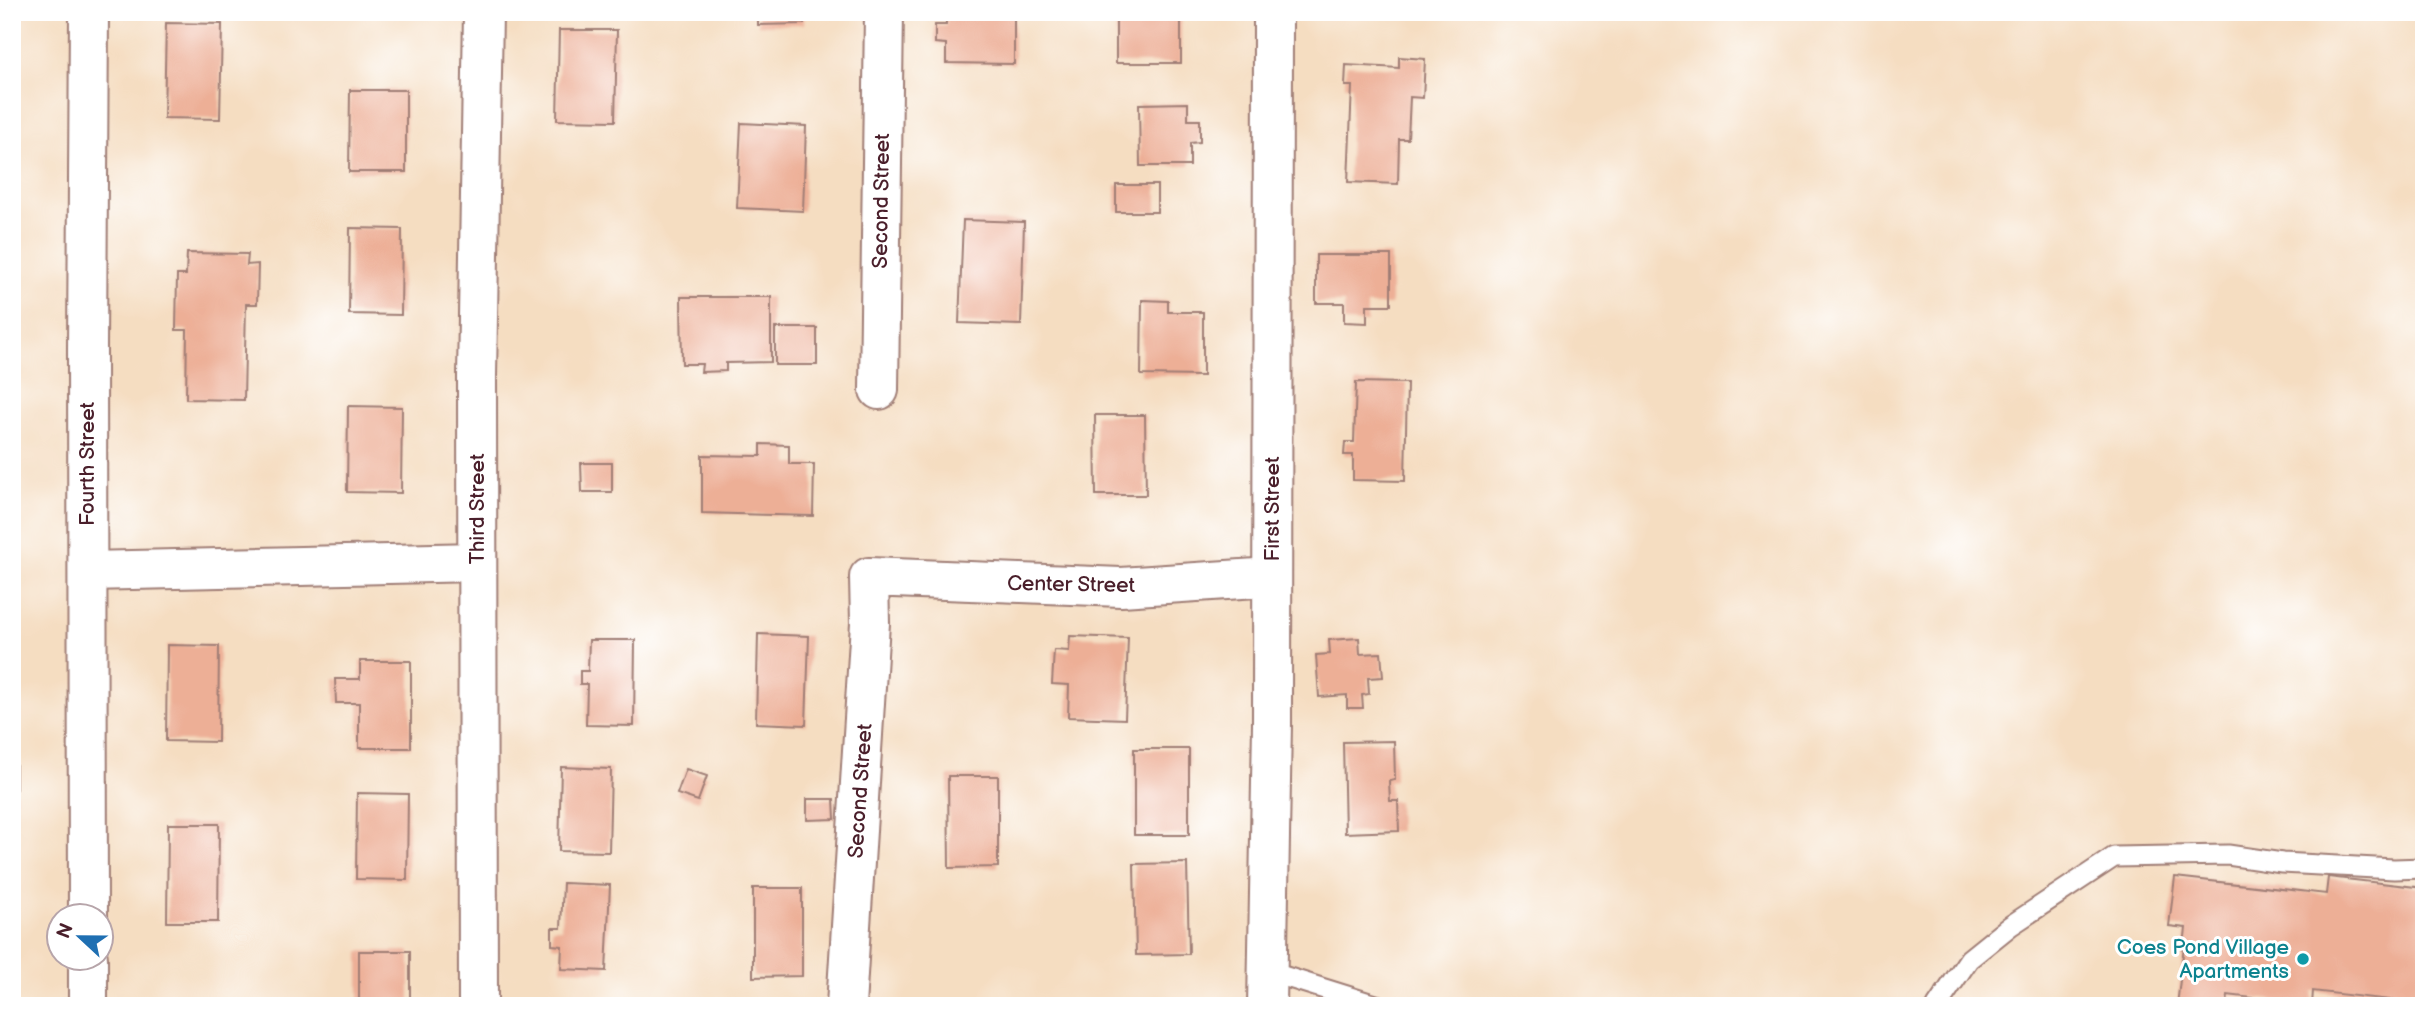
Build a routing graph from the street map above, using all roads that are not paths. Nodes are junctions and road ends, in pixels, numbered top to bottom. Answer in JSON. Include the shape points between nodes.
{"nodes":[{"id":1,"x":89,"y":12,"type":"edge"},
{"id":2,"x":483,"y":12,"type":"edge"},
{"id":3,"x":884,"y":12,"type":"edge"},
{"id":4,"x":1273,"y":12,"type":"edge"},
{"id":5,"x":879,"y":390,"type":"dead end"},
{"id":6,"x":477,"y":562,"type":"junction"},
{"id":7,"x":88,"y":570,"type":"junction"},
{"id":8,"x":869,"y":576,"type":"joint"},
{"id":9,"x":1272,"y":577,"type":"junction"},
{"id":10,"x":2424,"y":868,"type":"edge"},
{"id":11,"x":88,"y":902,"type":"edge"},
{"id":12,"x":88,"y":972,"type":"edge"},
{"id":13,"x":1267,"y":988,"type":"edge"},
{"id":14,"x":88,"y":1006,"type":"edge"},
{"id":15,"x":478,"y":1006,"type":"edge"},
{"id":16,"x":846,"y":1006,"type":"edge"},
{"id":17,"x":1379,"y":1006,"type":"edge"},
{"id":18,"x":1937,"y":1006,"type":"edge"}],
"edges":[{"from":1,"to":7,"type":"street","name":"Fourth Street"},
{"from":2,"to":6,"type":"street","name":"Third Street"},
{"from":3,"to":5,"type":"street","name":"Second Street"},
{"from":4,"to":9,"type":"street","name":"First Street"},
{"from":6,"to":7,"type":"street"},
{"from":6,"to":15,"type":"street","name":"Third Street"},
{"from":7,"to":11,"type":"street","name":"Fourth Street"},
{"from":8,"to":9,"type":"street","name":"Center Street","via":[[1121,587]]},
{"from":8,"to":16,"type":"street","name":"Second Street","via":[[870,623]]},
{"from":9,"to":13,"type":"street","name":"First Street"},
{"from":10,"to":18,"type":"lane","via":[[2283,863],[2228,855],[2113,857],[1969,959]]},
{"from":12,"to":14,"type":"street"},
{"from":13,"to":17,"type":"lane"}]}
